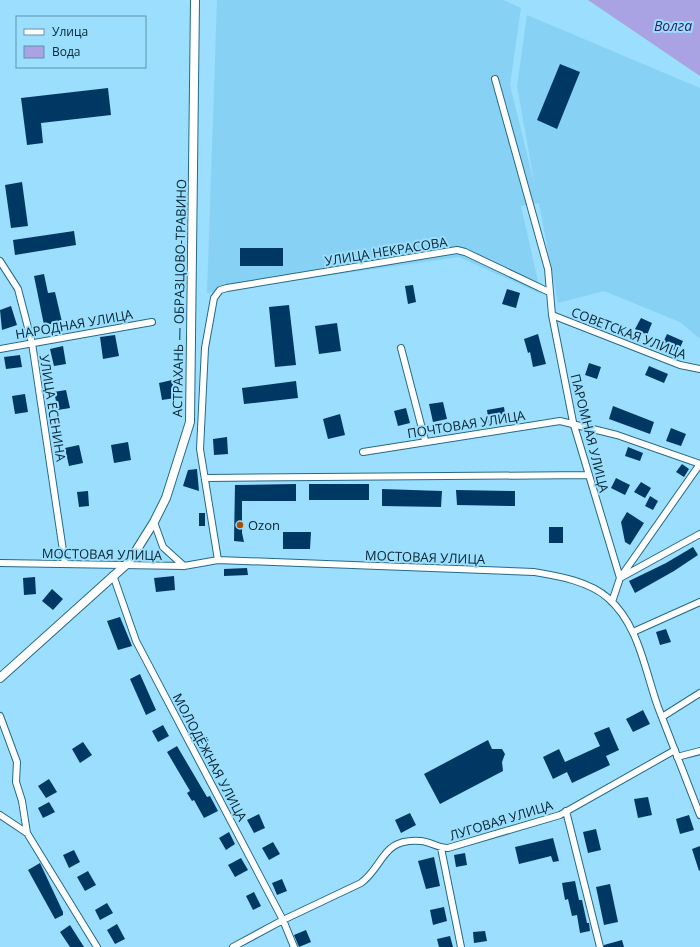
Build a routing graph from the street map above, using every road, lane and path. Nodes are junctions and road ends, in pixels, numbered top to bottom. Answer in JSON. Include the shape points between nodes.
{"nodes":[{"id":1,"x":195,"y":0,"type":"edge"},
{"id":2,"x":495,"y":79,"type":"dead end"},
{"id":3,"x":0,"y":262,"type":"edge"},
{"id":4,"x":549,"y":292,"type":"junction"},
{"id":5,"x":552,"y":315,"type":"junction"},
{"id":6,"x":152,"y":322,"type":"dead end"},
{"id":7,"x":32,"y":343,"type":"junction"},
{"id":8,"x":401,"y":348,"type":"dead end"},
{"id":9,"x":0,"y":349,"type":"edge"},
{"id":10,"x":700,"y":369,"type":"edge"},
{"id":11,"x":573,"y":422,"type":"junction"},
{"id":12,"x":425,"y":440,"type":"junction"},
{"id":13,"x":362,"y":452,"type":"dead end"},
{"id":14,"x":700,"y":464,"type":"edge"},
{"id":15,"x":589,"y":474,"type":"junction"},
{"id":16,"x":206,"y":478,"type":"junction"},
{"id":17,"x":154,"y":522,"type":"junction"},
{"id":18,"x":700,"y":534,"type":"edge"},
{"id":19,"x":218,"y":560,"type":"junction"},
{"id":20,"x":0,"y":563,"type":"edge"},
{"id":21,"x":65,"y":564,"type":"junction"},
{"id":22,"x":126,"y":565,"type":"junction"},
{"id":23,"x":184,"y":566,"type":"junction"},
{"id":24,"x":113,"y":575,"type":"junction"},
{"id":25,"x":620,"y":578,"type":"junction"},
{"id":26,"x":612,"y":602,"type":"junction"},
{"id":27,"x":700,"y":602,"type":"edge"},
{"id":28,"x":634,"y":632,"type":"junction"},
{"id":29,"x":0,"y":678,"type":"edge"},
{"id":30,"x":700,"y":693,"type":"edge"},
{"id":31,"x":0,"y":716,"type":"edge"},
{"id":32,"x":662,"y":717,"type":"junction"},
{"id":33,"x":700,"y":751,"type":"edge"},
{"id":34,"x":676,"y":754,"type":"junction"},
{"id":35,"x":566,"y":812,"type":"junction"},
{"id":36,"x":0,"y":815,"type":"edge"},
{"id":37,"x":700,"y":815,"type":"edge"},
{"id":38,"x":27,"y":833,"type":"junction"},
{"id":39,"x":441,"y":848,"type":"junction"},
{"id":40,"x":283,"y":920,"type":"junction"},
{"id":41,"x":97,"y":947,"type":"edge"},
{"id":42,"x":233,"y":947,"type":"edge"},
{"id":43,"x":294,"y":947,"type":"edge"},
{"id":44,"x":461,"y":947,"type":"edge"},
{"id":45,"x":600,"y":947,"type":"edge"}],
"edges":[{"from":1,"to":17,"type":"street","name":"АСТРАХАНЬ — ОБРАЗЦОВО-ТРАВИНО","via":[[190,422],[166,498]]},
{"from":2,"to":4,"type":"street","name":"ПАРОМНАЯ УЛИЦА","via":[[548,270]]},
{"from":3,"to":7,"type":"street","name":"УЛИЦА ЕСЕНИНА","via":[[18,289]]},
{"from":4,"to":5,"type":"street","name":"ПАРОМНАЯ УЛИЦА"},
{"from":4,"to":16,"type":"street","name":"УЛИЦА НЕКРАСОВА","via":[[457,250],[220,290],[214,298],[205,348],[200,449]]},
{"from":5,"to":10,"type":"street","name":"СОВЕТСКАЯ УЛИЦА","via":[[680,365]]},
{"from":5,"to":11,"type":"street","name":"ПАРОМНАЯ УЛИЦА"},
{"from":6,"to":7,"type":"street","name":"НАРОДНАЯ УЛИЦА"},
{"from":7,"to":9,"type":"street","name":"НАРОДНАЯ УЛИЦА"},
{"from":7,"to":21,"type":"street","name":"УЛИЦА ЕСЕНИНА"},
{"from":8,"to":12,"type":"street"},
{"from":11,"to":12,"type":"street","name":"ПОЧТОВАЯ УЛИЦА","via":[[560,421]]},
{"from":11,"to":14,"type":"street","name":"ПОЧТОВАЯ УЛИЦА"},
{"from":11,"to":15,"type":"street","name":"ПАРОМНАЯ УЛИЦА"},
{"from":12,"to":13,"type":"street","name":"ПОЧТОВАЯ УЛИЦА"},
{"from":14,"to":25,"type":"street"},
{"from":15,"to":16,"type":"street"},
{"from":15,"to":25,"type":"street","name":"ПАРОМНАЯ УЛИЦА"},
{"from":16,"to":19,"type":"street"},
{"from":17,"to":22,"type":"street","name":"АСТРАХАНЬ — ОБРАЗЦОВО-ТРАВИНО"},
{"from":17,"to":23,"type":"street","via":[[163,547]]},
{"from":18,"to":25,"type":"street"},
{"from":19,"to":23,"type":"street","name":"МОСТОВАЯ УЛИЦА"},
{"from":19,"to":26,"type":"street","name":"МОСТОВАЯ УЛИЦА","via":[[534,572],[582,584],[606,596]]},
{"from":20,"to":21,"type":"street","name":"МОСТОВАЯ УЛИЦА"},
{"from":21,"to":22,"type":"street","name":"МОСТОВАЯ УЛИЦА"},
{"from":22,"to":23,"type":"street","name":"МОСТОВАЯ УЛИЦА"},
{"from":22,"to":24,"type":"street","name":"АСТРАХАНЬ — ОБРАЗЦОВО-ТРАВИНО"},
{"from":24,"to":29,"type":"street","name":"АСТРАХАНЬ — ОБРАЗЦОВО-ТРАВИНО"},
{"from":24,"to":40,"type":"street","name":"МОЛОДЁЖНАЯ УЛИЦА","via":[[136,641]]},
{"from":25,"to":26,"type":"street"},
{"from":26,"to":28,"type":"street","name":"МОСТОВАЯ УЛИЦА"},
{"from":27,"to":28,"type":"street"},
{"from":28,"to":32,"type":"street","name":"МОСТОВАЯ УЛИЦА"},
{"from":30,"to":32,"type":"street"},
{"from":31,"to":38,"type":"street","via":[[17,762],[16,782]]},
{"from":32,"to":34,"type":"street","name":"МОСТОВАЯ УЛИЦА"},
{"from":33,"to":34,"type":"street","name":"ЛУГОВАЯ УЛИЦА"},
{"from":34,"to":35,"type":"street","name":"ЛУГОВАЯ УЛИЦА"},
{"from":34,"to":37,"type":"street","name":"МОСТОВАЯ УЛИЦА"},
{"from":35,"to":39,"type":"street","name":"ЛУГОВАЯ УЛИЦА","via":[[463,844]]},
{"from":35,"to":45,"type":"street"},
{"from":36,"to":38,"type":"street"},
{"from":38,"to":41,"type":"street"},
{"from":39,"to":40,"type":"street","name":"ЛУГОВАЯ УЛИЦА","via":[[420,841],[396,845],[384,854],[367,879],[361,883]]},
{"from":39,"to":44,"type":"street"},
{"from":40,"to":42,"type":"street","name":"ЛУГОВАЯ УЛИЦА"},
{"from":40,"to":43,"type":"street","name":"МОЛОДЁЖНАЯ УЛИЦА"}]}
